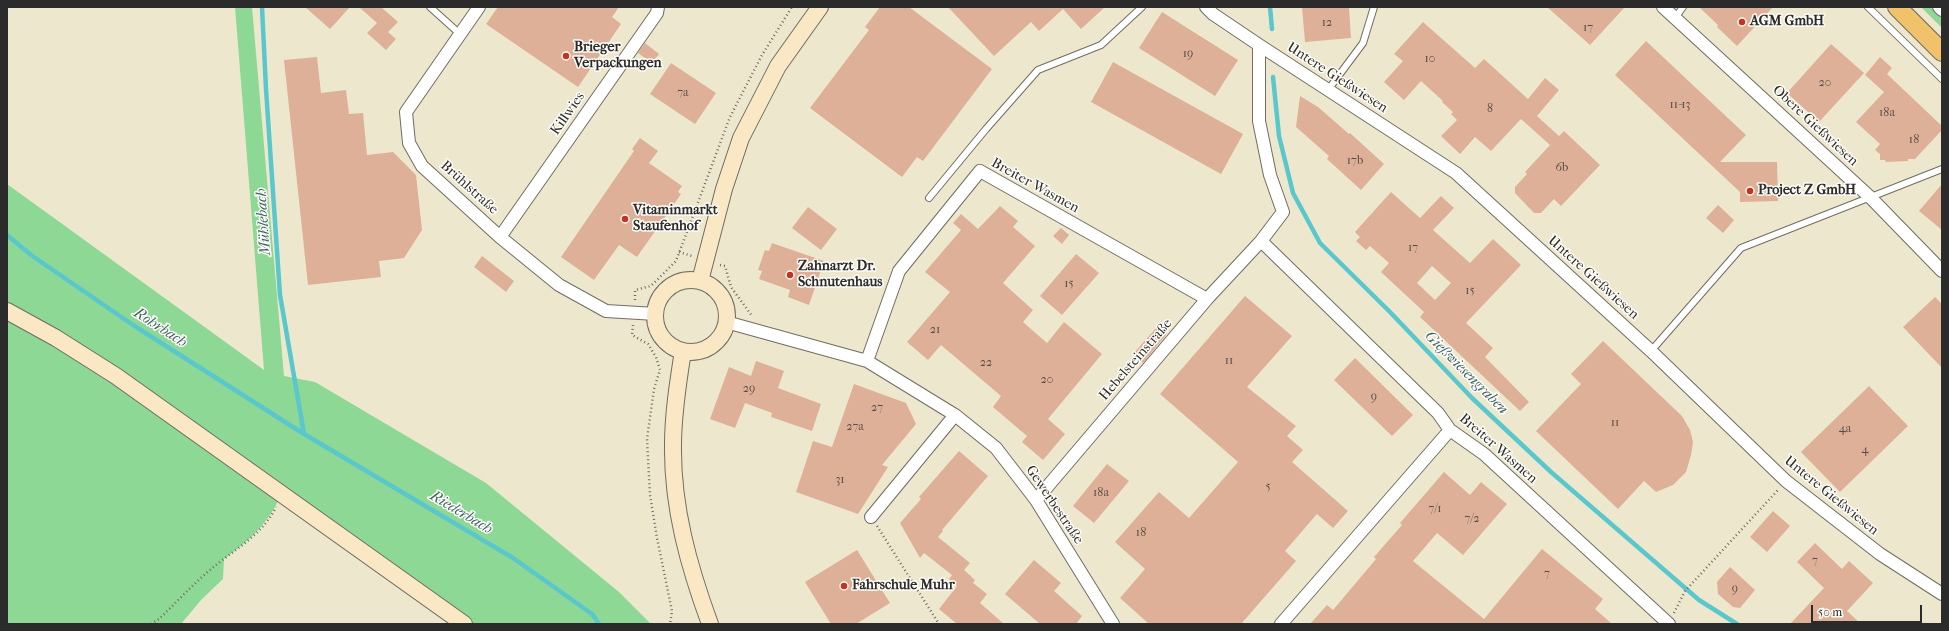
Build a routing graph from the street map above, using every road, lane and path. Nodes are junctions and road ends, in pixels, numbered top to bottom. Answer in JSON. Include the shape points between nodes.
{"nodes":[{"id":1,"x":430,"y":7,"type":"edge"},
{"id":2,"x":479,"y":7,"type":"edge"},
{"id":3,"x":658,"y":7,"type":"edge"},
{"id":4,"x":792,"y":7,"type":"edge"},
{"id":5,"x":820,"y":7,"type":"edge"},
{"id":6,"x":1142,"y":7,"type":"edge"},
{"id":7,"x":1206,"y":7,"type":"edge"},
{"id":8,"x":1374,"y":7,"type":"edge"},
{"id":9,"x":1663,"y":7,"type":"edge"},
{"id":10,"x":1683,"y":7,"type":"edge"},
{"id":11,"x":1868,"y":7,"type":"edge"},
{"id":12,"x":1897,"y":7,"type":"edge"},
{"id":13,"x":1939,"y":7,"type":"edge"},
{"id":14,"x":1942,"y":10,"type":"edge"},
{"id":15,"x":1675,"y":18,"type":"junction"},
{"id":16,"x":460,"y":34,"type":"junction"},
{"id":17,"x":1259,"y":45,"type":"junction"},
{"id":18,"x":1942,"y":52,"type":"edge"},
{"id":19,"x":1942,"y":79,"type":"edge"},
{"id":20,"x":1328,"y":90,"type":"junction"},
{"id":21,"x":1942,"y":169,"type":"edge"},
{"id":22,"x":929,"y":198,"type":"dead end"},
{"id":23,"x":1871,"y":198,"type":"junction"},
{"id":24,"x":500,"y":237,"type":"junction"},
{"id":25,"x":1260,"y":241,"type":"junction"},
{"id":26,"x":679,"y":252,"type":"junction"},
{"id":27,"x":706,"y":260,"type":"junction"},
{"id":28,"x":1942,"y":271,"type":"edge"},
{"id":29,"x":700,"y":281,"type":"junction"},
{"id":30,"x":1207,"y":300,"type":"junction"},
{"id":31,"x":7,"y":311,"type":"edge"},
{"id":32,"x":634,"y":314,"type":"junction"},
{"id":33,"x":656,"y":314,"type":"junction"},
{"id":34,"x":726,"y":322,"type":"junction"},
{"id":35,"x":763,"y":332,"type":"junction"},
{"id":36,"x":683,"y":351,"type":"junction"},
{"id":37,"x":1651,"y":351,"type":"junction"},
{"id":38,"x":867,"y":361,"type":"junction"},
{"id":39,"x":956,"y":415,"type":"junction"},
{"id":40,"x":1450,"y":430,"type":"junction"},
{"id":41,"x":1786,"y":481,"type":"junction"},
{"id":42,"x":282,"y":494,"type":"junction"},
{"id":43,"x":1036,"y":500,"type":"junction"},
{"id":44,"x":871,"y":517,"type":"joint"},
{"id":45,"x":1942,"y":594,"type":"edge"},
{"id":46,"x":1671,"y":621,"type":"edge"},
{"id":47,"x":152,"y":624,"type":"edge"},
{"id":48,"x":464,"y":624,"type":"edge"},
{"id":49,"x":670,"y":624,"type":"edge"},
{"id":50,"x":710,"y":624,"type":"edge"},
{"id":51,"x":939,"y":624,"type":"edge"},
{"id":52,"x":1113,"y":624,"type":"edge"},
{"id":53,"x":1281,"y":624,"type":"edge"}],
"edges":[{"from":1,"to":16,"type":"lane"},
{"from":2,"to":16,"type":"street","name":"Brühlstraße"},
{"from":3,"to":24,"type":"street","name":"Killwies","via":[[657,13]]},
{"from":4,"to":26,"type":"path","via":[[762,56],[730,117]]},
{"from":5,"to":27,"type":"main road","via":[[778,66],[741,138],[724,189]]},
{"from":6,"to":22,"type":"lane","via":[[1101,45],[1038,70]]},
{"from":7,"to":17,"type":"street","name":"Untere Gießwiesen"},
{"from":8,"to":20,"type":"lane","via":[[1363,43]]},
{"from":9,"to":15,"type":"street","name":"Obere Gießwiesen"},
{"from":10,"to":15,"type":"lane"},
{"from":11,"to":19,"type":"lane"},
{"from":12,"to":18,"type":"main road"},
{"from":13,"to":14,"type":"street"},
{"from":15,"to":23,"type":"street","name":"Obere Gießwiesen"},
{"from":16,"to":24,"type":"street","name":"Brühlstraße","via":[[406,112],[409,143],[422,166]]},
{"from":17,"to":20,"type":"street","name":"Untere Gießwiesen"},
{"from":17,"to":25,"type":"street","name":"Hebelsteinstraße","via":[[1259,121],[1270,175],[1283,212]]},
{"from":20,"to":37,"type":"street","name":"Untere Gießwiesen","via":[[1456,173]]},
{"from":21,"to":23,"type":"lane"},
{"from":23,"to":28,"type":"street","name":"Obere Gießwiesen"},
{"from":23,"to":37,"type":"lane","via":[[1741,248]]},
{"from":24,"to":32,"type":"street","name":"Brühlstraße","via":[[559,285],[606,311]]},
{"from":25,"to":30,"type":"street","name":"Hebelsteinstraße"},
{"from":25,"to":40,"type":"street","name":"Breiter Wasmen","via":[[1438,413]]},
{"from":26,"to":27,"type":"path"},
{"from":26,"to":32,"type":"path","via":[[676,261],[651,286],[635,290]]},
{"from":27,"to":29,"type":"main road"},
{"from":27,"to":35,"type":"path","via":[[725,266],[731,287],[760,322]]},
{"from":29,"to":33,"type":"main road","via":[[679,282],[670,287],[658,304]]},
{"from":29,"to":34,"type":"main road","via":[[712,286],[720,295],[726,306]]},
{"from":30,"to":38,"type":"street","name":"Breiter Wasmen","via":[[980,171],[899,271]]},
{"from":30,"to":43,"type":"street","name":"Hebelsteinstraße"},
{"from":31,"to":42,"type":"main road","via":[[116,376]]},
{"from":32,"to":33,"type":"street","name":"Brühlstraße"},
{"from":32,"to":49,"type":"path","via":[[632,335],[648,344],[660,370],[654,389],[647,439],[650,495],[672,610]]},
{"from":33,"to":36,"type":"main road","via":[[657,327],[663,338]]},
{"from":34,"to":35,"type":"street","name":"Gewerbestraße"},
{"from":34,"to":36,"type":"main road","via":[[724,331],[708,348],[696,352]]},
{"from":35,"to":38,"type":"street","name":"Gewerbestraße"},
{"from":36,"to":50,"type":"main road","via":[[674,419],[676,496],[691,570]]},
{"from":37,"to":41,"type":"street","name":"Untere Gießwiesen"},
{"from":38,"to":39,"type":"street","name":"Gewerbestraße"},
{"from":39,"to":43,"type":"street","name":"Gewerbestraße","via":[[996,448]]},
{"from":39,"to":44,"type":"street"},
{"from":40,"to":46,"type":"street","name":"Breiter Wasmen","via":[[1484,454]]},
{"from":40,"to":53,"type":"street"},
{"from":41,"to":45,"type":"street","name":"Untere Gießwiesen","via":[[1880,554]]},
{"from":41,"to":46,"type":"path","via":[[1685,591]]},
{"from":42,"to":47,"type":"path","via":[[272,515],[254,536],[210,569]]},
{"from":42,"to":48,"type":"main road"},
{"from":43,"to":52,"type":"street","name":"Gewerbestraße"},
{"from":44,"to":51,"type":"path"}]}
